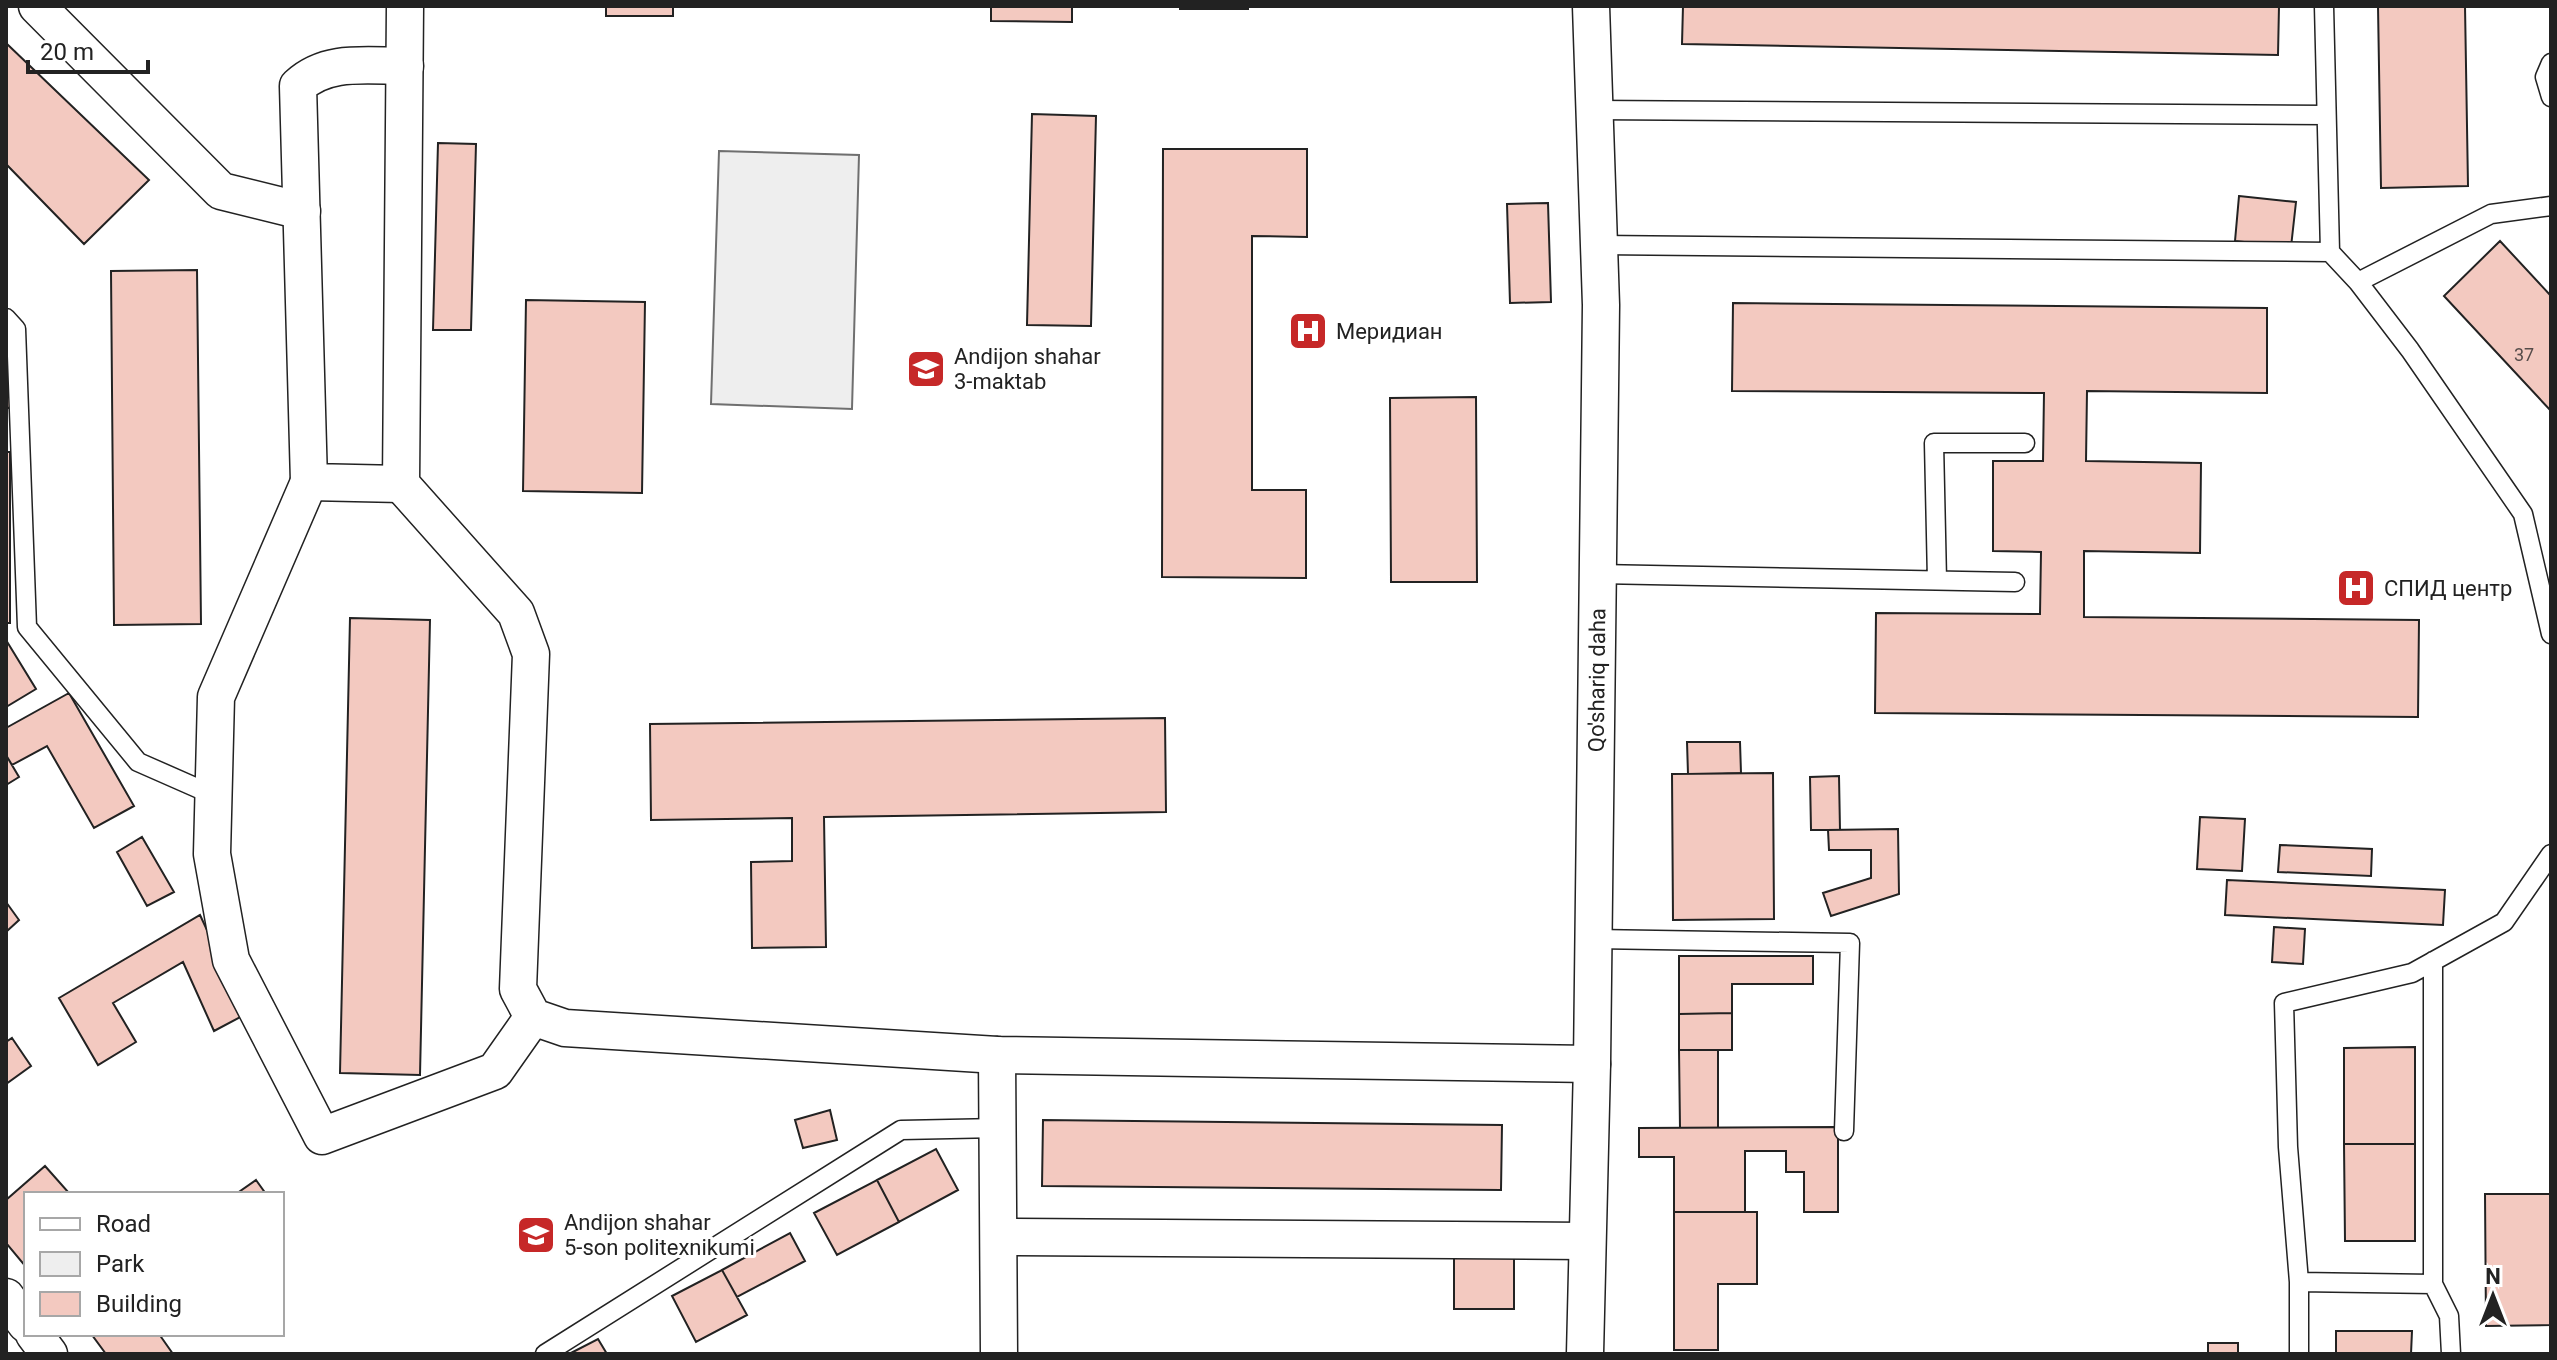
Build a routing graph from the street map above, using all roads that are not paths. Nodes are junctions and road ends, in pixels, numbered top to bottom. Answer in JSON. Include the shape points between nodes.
{"nodes":[{"id":1,"x":37,"y":6,"type":"edge"},
{"id":2,"x":405,"y":6,"type":"edge"},
{"id":3,"x":1591,"y":6,"type":"edge"},
{"id":4,"x":2324,"y":6,"type":"edge"},
{"id":5,"x":2551,"y":63,"type":"edge"},
{"id":6,"x":405,"y":66,"type":"junction"},
{"id":7,"x":2551,"y":97,"type":"edge"},
{"id":8,"x":1593,"y":110,"type":"junction"},
{"id":9,"x":2326,"y":115,"type":"junction"},
{"id":10,"x":2551,"y":206,"type":"edge"},
{"id":11,"x":302,"y":211,"type":"junction"},
{"id":12,"x":1599,"y":245,"type":"junction"},
{"id":13,"x":2330,"y":252,"type":"junction"},
{"id":14,"x":2358,"y":282,"type":"junction"},
{"id":15,"x":6,"y":318,"type":"edge"},
{"id":16,"x":2025,"y":443,"type":"dead end"},
{"id":17,"x":309,"y":482,"type":"junction"},
{"id":18,"x":401,"y":484,"type":"junction"},
{"id":19,"x":1598,"y":574,"type":"junction"},
{"id":20,"x":1937,"y":580,"type":"junction"},
{"id":21,"x":2015,"y":582,"type":"dead end"},
{"id":22,"x":2551,"y":634,"type":"edge"},
{"id":23,"x":213,"y":795,"type":"junction"},
{"id":24,"x":2551,"y":854,"type":"edge"},
{"id":25,"x":1594,"y":939,"type":"junction"},
{"id":26,"x":2433,"y":961,"type":"junction"},
{"id":27,"x":533,"y":1017,"type":"junction"},
{"id":28,"x":997,"y":1055,"type":"junction"},
{"id":29,"x":1592,"y":1064,"type":"junction"},
{"id":30,"x":999,"y":1128,"type":"junction"},
{"id":31,"x":1844,"y":1131,"type":"dead end"},
{"id":32,"x":1001,"y":1237,"type":"junction"},
{"id":33,"x":1587,"y":1241,"type":"junction"},
{"id":34,"x":2299,"y":1282,"type":"junction"},
{"id":35,"x":2433,"y":1284,"type":"junction"},
{"id":36,"x":6,"y":1297,"type":"edge"},
{"id":37,"x":24,"y":1321,"type":"edge"},
{"id":38,"x":36,"y":1336,"type":"edge"},
{"id":39,"x":49,"y":1354,"type":"edge"},
{"id":40,"x":545,"y":1354,"type":"edge"},
{"id":41,"x":999,"y":1354,"type":"edge"},
{"id":42,"x":1585,"y":1354,"type":"edge"},
{"id":43,"x":2299,"y":1354,"type":"edge"},
{"id":44,"x":2451,"y":1354,"type":"edge"}],
"edges":[{"from":1,"to":11,"type":"street","via":[[221,191]]},
{"from":2,"to":6,"type":"street"},
{"from":3,"to":8,"type":"street","name":"Qo'shariq daha"},
{"from":4,"to":9,"type":"lane"},
{"from":5,"to":7,"type":"lane","via":[[2545,77]]},
{"from":6,"to":11,"type":"street","via":[[314,71],[298,86]]},
{"from":6,"to":18,"type":"street"},
{"from":8,"to":9,"type":"lane"},
{"from":8,"to":12,"type":"street","name":"Qo'shariq daha"},
{"from":9,"to":13,"type":"lane"},
{"from":10,"to":14,"type":"lane","via":[[2491,214]]},
{"from":11,"to":17,"type":"street"},
{"from":12,"to":13,"type":"lane"},
{"from":12,"to":19,"type":"street","name":"Qo'shariq daha"},
{"from":13,"to":14,"type":"lane"},
{"from":14,"to":22,"type":"lane","via":[[2523,514]]},
{"from":15,"to":23,"type":"lane","via":[[16,329],[27,627],[138,762]]},
{"from":16,"to":20,"type":"lane","via":[[1934,443]]},
{"from":17,"to":18,"type":"street"},
{"from":17,"to":23,"type":"street","via":[[216,697]]},
{"from":18,"to":27,"type":"street","via":[[516,613],[531,654],[518,989]]},
{"from":19,"to":20,"type":"lane"},
{"from":19,"to":25,"type":"street","name":"Qo'shariq daha"},
{"from":20,"to":21,"type":"lane"},
{"from":23,"to":27,"type":"street","via":[[212,854],[231,960],[322,1136],[495,1071]]},
{"from":24,"to":26,"type":"lane","via":[[2504,922]]},
{"from":25,"to":29,"type":"street","name":"Qo'shariq daha"},
{"from":25,"to":31,"type":"lane","via":[[1850,943]]},
{"from":26,"to":34,"type":"lane","via":[[2412,973],[2284,1003]]},
{"from":26,"to":35,"type":"lane"},
{"from":27,"to":28,"type":"street","via":[[565,1028]]},
{"from":28,"to":29,"type":"street"},
{"from":28,"to":30,"type":"street"},
{"from":29,"to":33,"type":"street","name":"Qo'shariq daha"},
{"from":30,"to":32,"type":"street"},
{"from":30,"to":40,"type":"lane","via":[[901,1130]]},
{"from":32,"to":33,"type":"street"},
{"from":32,"to":41,"type":"street"},
{"from":33,"to":42,"type":"street","name":"Qo'shariq daha"},
{"from":34,"to":35,"type":"lane"},
{"from":34,"to":43,"type":"lane"},
{"from":35,"to":44,"type":"lane","via":[[2449,1316]]},
{"from":36,"to":37,"type":"street"},
{"from":38,"to":39,"type":"street"}]}
